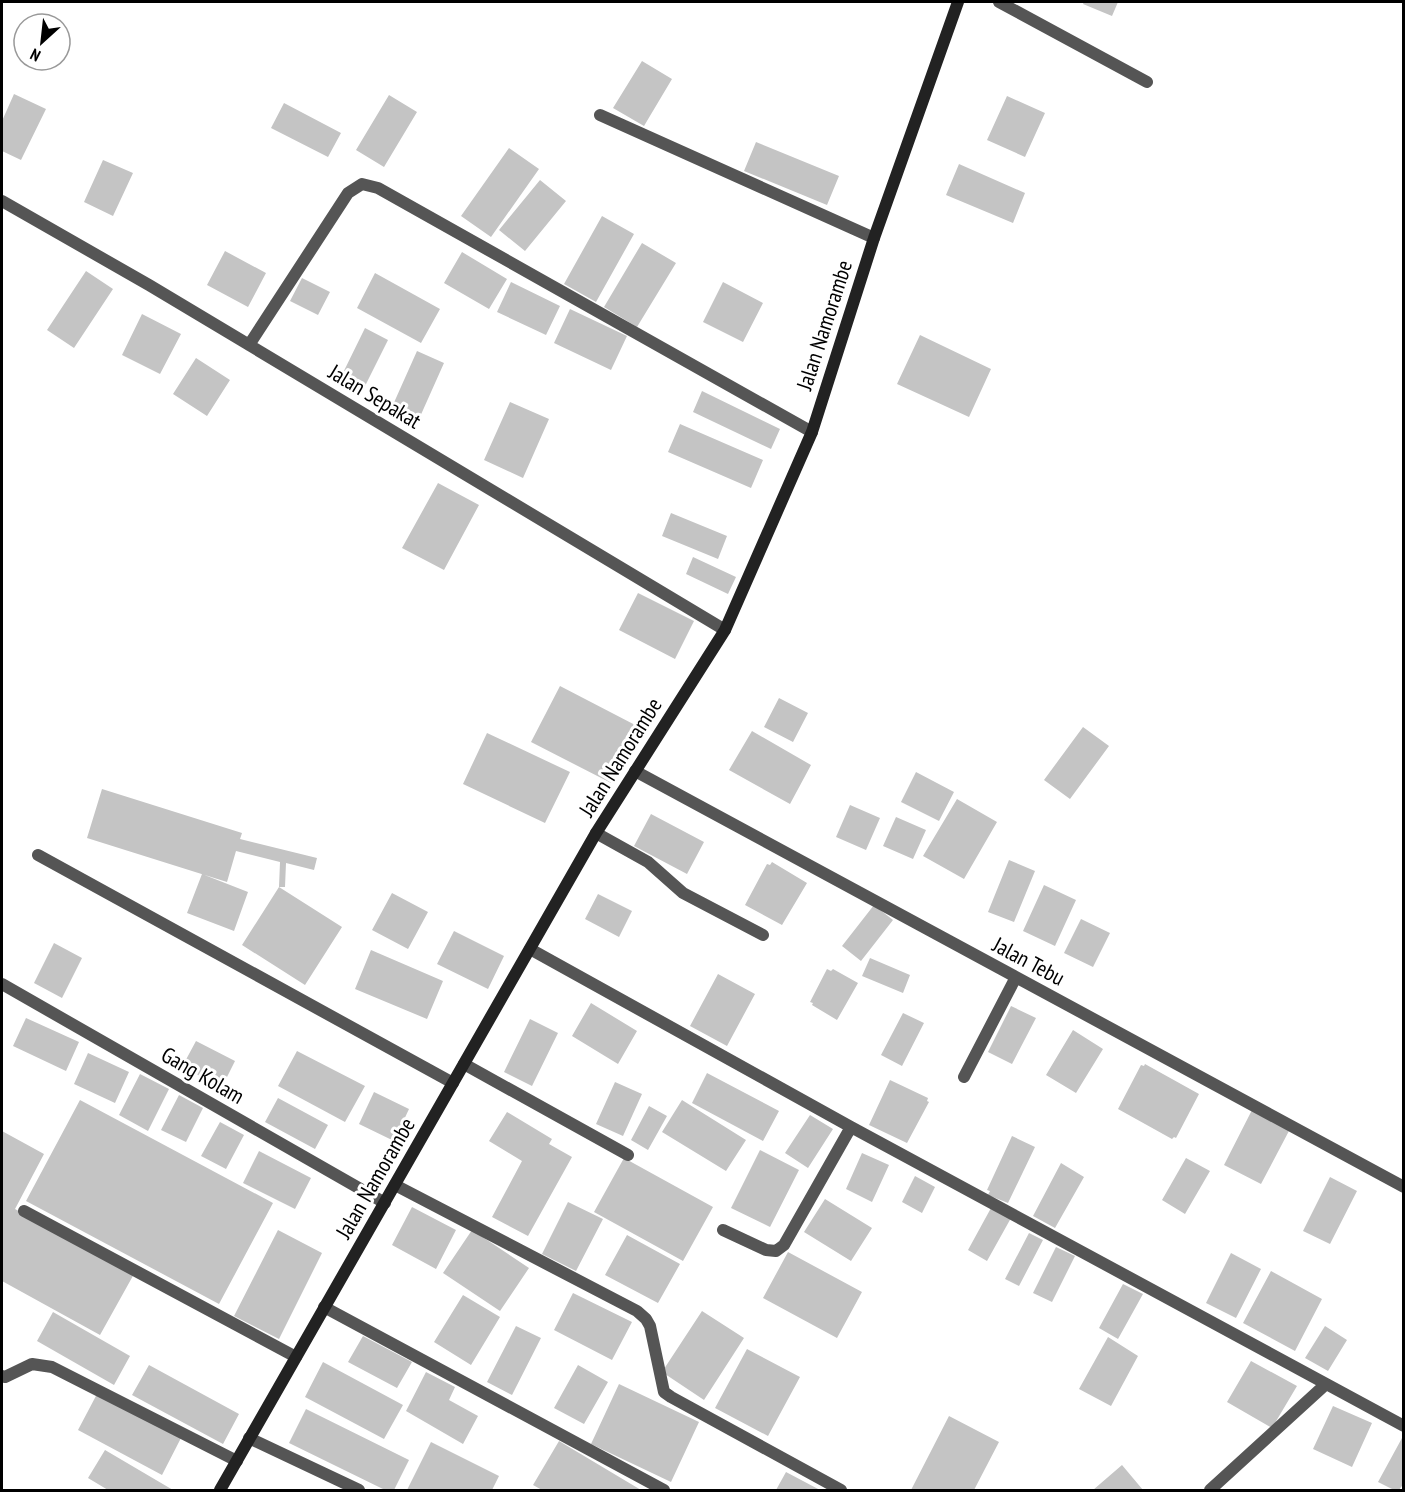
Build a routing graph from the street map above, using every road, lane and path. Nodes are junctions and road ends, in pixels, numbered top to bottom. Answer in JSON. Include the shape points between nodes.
{"nodes":[{"id":1,"x":958,"y":2,"type":"edge"},
{"id":2,"x":999,"y":2,"type":"edge"},
{"id":3,"x":1147,"y":82,"type":"dead end"},
{"id":4,"x":600,"y":115,"type":"dead end"},
{"id":5,"x":2,"y":201,"type":"edge"},
{"id":6,"x":874,"y":238,"type":"junction"},
{"id":7,"x":249,"y":345,"type":"junction"},
{"id":8,"x":812,"y":432,"type":"junction"},
{"id":9,"x":725,"y":630,"type":"junction"},
{"id":10,"x":635,"y":771,"type":"junction"},
{"id":11,"x":596,"y":833,"type":"junction"},
{"id":12,"x":38,"y":855,"type":"dead end"},
{"id":13,"x":763,"y":935,"type":"dead end"},
{"id":14,"x":530,"y":949,"type":"junction"},
{"id":15,"x":1016,"y":977,"type":"junction"},
{"id":16,"x":2,"y":984,"type":"edge"},
{"id":17,"x":464,"y":1064,"type":"junction"},
{"id":18,"x":964,"y":1077,"type":"dead end"},
{"id":19,"x":453,"y":1083,"type":"junction"},
{"id":20,"x":851,"y":1127,"type":"junction"},
{"id":21,"x":628,"y":1155,"type":"dead end"},
{"id":22,"x":395,"y":1185,"type":"junction"},
{"id":23,"x":1404,"y":1187,"type":"edge"},
{"id":24,"x":385,"y":1203,"type":"junction"},
{"id":25,"x":24,"y":1211,"type":"dead end"},
{"id":26,"x":723,"y":1230,"type":"dead end"},
{"id":27,"x":324,"y":1307,"type":"junction"},
{"id":28,"x":296,"y":1357,"type":"junction"},
{"id":29,"x":2,"y":1376,"type":"edge"},
{"id":30,"x":1326,"y":1384,"type":"junction"},
{"id":31,"x":1404,"y":1426,"type":"edge"},
{"id":32,"x":249,"y":1438,"type":"junction"},
{"id":33,"x":237,"y":1461,"type":"junction"},
{"id":34,"x":220,"y":1491,"type":"edge"},
{"id":35,"x":359,"y":1491,"type":"edge"},
{"id":36,"x":664,"y":1491,"type":"edge"},
{"id":37,"x":841,"y":1491,"type":"edge"},
{"id":38,"x":1210,"y":1491,"type":"edge"}],
"edges":[{"from":1,"to":6,"type":"street","name":"Jalan Namorambe"},
{"from":2,"to":3,"type":"street"},
{"from":4,"to":6,"type":"street"},
{"from":5,"to":7,"type":"street","name":"Jalan Sepakat"},
{"from":6,"to":8,"type":"street","name":"Jalan Namorambe"},
{"from":7,"to":8,"type":"street","via":[[348,193],[362,184],[378,188]]},
{"from":7,"to":9,"type":"street","name":"Jalan Sepakat"},
{"from":8,"to":9,"type":"street","name":"Jalan Namorambe"},
{"from":9,"to":10,"type":"street","name":"Jalan Namorambe"},
{"from":10,"to":11,"type":"street","name":"Jalan Namorambe"},
{"from":10,"to":15,"type":"street","name":"Jalan Tebu"},
{"from":11,"to":13,"type":"street","via":[[648,862],[683,893]]},
{"from":11,"to":14,"type":"street","name":"Jalan Namorambe"},
{"from":12,"to":19,"type":"street"},
{"from":14,"to":17,"type":"street","name":"Jalan Namorambe"},
{"from":14,"to":20,"type":"street"},
{"from":15,"to":18,"type":"street"},
{"from":15,"to":23,"type":"street","name":"Jalan Tebu"},
{"from":16,"to":24,"type":"street","name":"Gang Kolam"},
{"from":17,"to":19,"type":"street","name":"Jalan Namorambe"},
{"from":17,"to":21,"type":"street"},
{"from":19,"to":22,"type":"street","name":"Jalan Namorambe"},
{"from":20,"to":26,"type":"street","via":[[784,1245],[776,1251],[766,1250]]},
{"from":20,"to":30,"type":"street"},
{"from":22,"to":24,"type":"street","name":"Jalan Namorambe"},
{"from":22,"to":37,"type":"street","via":[[637,1311],[650,1326],[664,1392]]},
{"from":24,"to":27,"type":"street","name":"Jalan Namorambe"},
{"from":25,"to":28,"type":"street"},
{"from":27,"to":28,"type":"street","name":"Jalan Namorambe"},
{"from":27,"to":36,"type":"street"},
{"from":28,"to":32,"type":"street","name":"Jalan Namorambe"},
{"from":29,"to":33,"type":"street","via":[[32,1364],[52,1367]]},
{"from":30,"to":31,"type":"street"},
{"from":30,"to":38,"type":"street"},
{"from":32,"to":33,"type":"street","name":"Jalan Namorambe"},
{"from":32,"to":35,"type":"street"},
{"from":33,"to":34,"type":"street","name":"Jalan Namorambe"}]}
